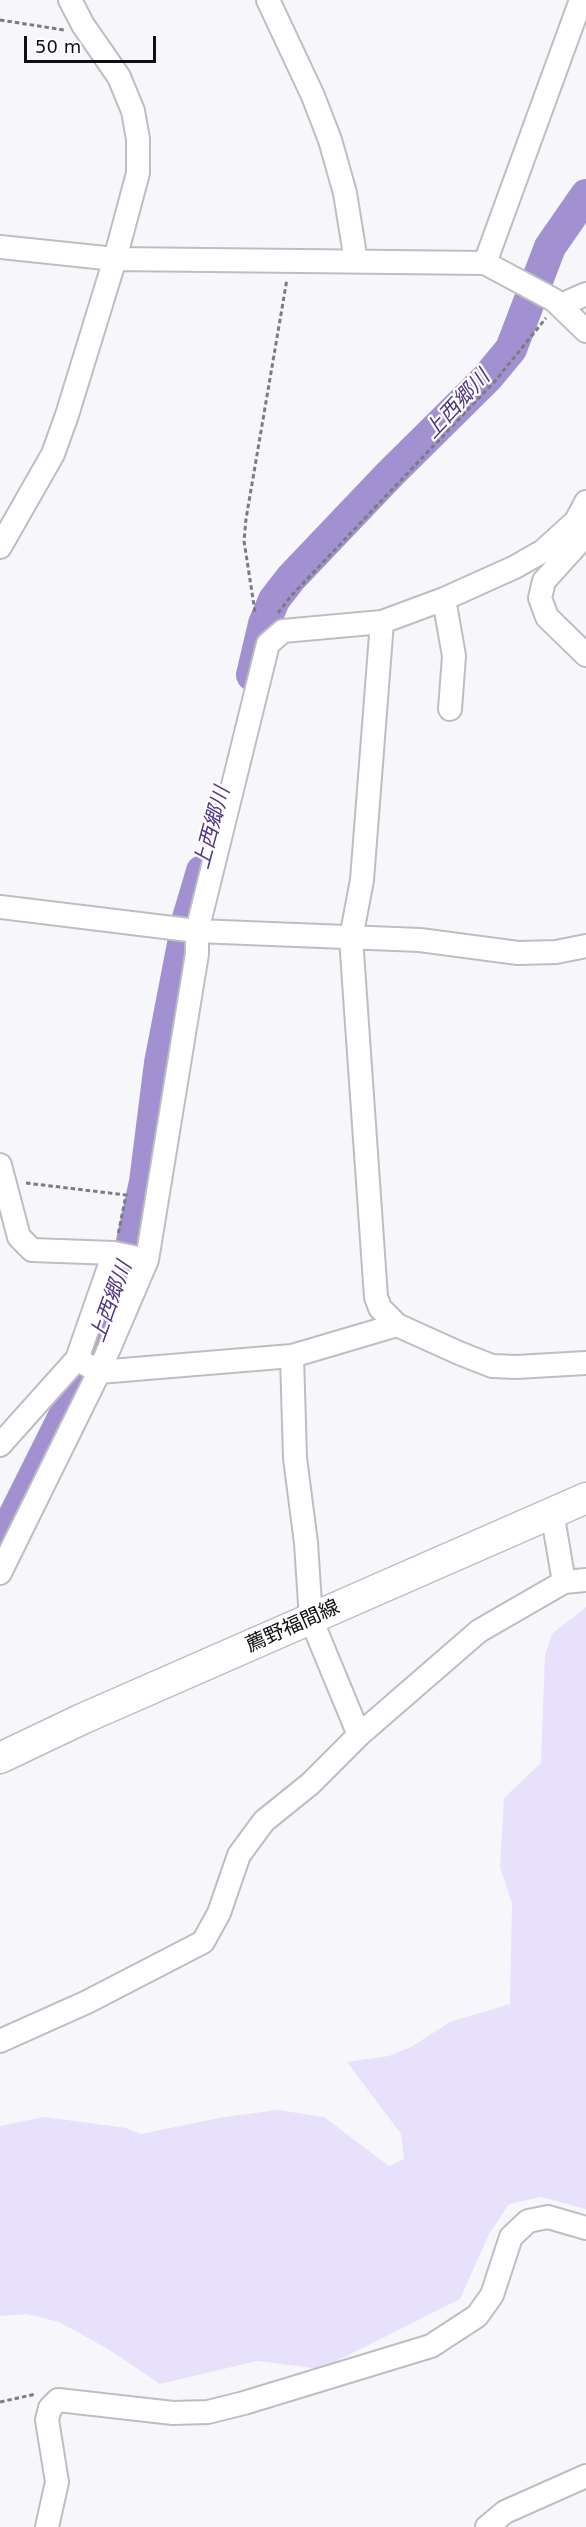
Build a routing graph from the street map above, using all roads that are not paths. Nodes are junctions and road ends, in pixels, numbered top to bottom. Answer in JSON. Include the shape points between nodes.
{"nodes":[{"id":1,"x":70,"y":0,"type":"edge"},
{"id":2,"x":268,"y":0,"type":"edge"},
{"id":3,"x":581,"y":0,"type":"edge"},
{"id":4,"x":0,"y":247,"type":"edge"},
{"id":5,"x":115,"y":259,"type":"junction"},
{"id":6,"x":356,"y":261,"type":"junction"},
{"id":7,"x":484,"y":263,"type":"junction"},
{"id":8,"x":586,"y":294,"type":"edge"},
{"id":9,"x":557,"y":303,"type":"junction"},
{"id":10,"x":586,"y":331,"type":"edge"},
{"id":11,"x":581,"y":511,"type":"edge"},
{"id":12,"x":0,"y":547,"type":"edge"},
{"id":13,"x":444,"y":599,"type":"junction"},
{"id":14,"x":382,"y":622,"type":"junction"},
{"id":15,"x":586,"y":656,"type":"edge"},
{"id":16,"x":450,"y":709,"type":"dead end"},
{"id":17,"x":0,"y":907,"type":"edge"},
{"id":18,"x":197,"y":931,"type":"junction"},
{"id":19,"x":351,"y":938,"type":"junction"},
{"id":20,"x":586,"y":946,"type":"edge"},
{"id":21,"x":2,"y":1172,"type":"edge"},
{"id":22,"x":130,"y":1256,"type":"junction"},
{"id":23,"x":397,"y":1325,"type":"junction"},
{"id":24,"x":292,"y":1356,"type":"junction"},
{"id":25,"x":586,"y":1363,"type":"edge"},
{"id":26,"x":88,"y":1365,"type":"junction"},
{"id":27,"x":0,"y":1445,"type":"edge"},
{"id":28,"x":586,"y":1498,"type":"edge"},
{"id":29,"x":552,"y":1512,"type":"junction"},
{"id":30,"x":0,"y":1573,"type":"edge"},
{"id":31,"x":586,"y":1580,"type":"edge"},
{"id":32,"x":564,"y":1582,"type":"junction"},
{"id":33,"x":311,"y":1619,"type":"junction"},
{"id":34,"x":359,"y":1735,"type":"junction"},
{"id":35,"x":0,"y":1758,"type":"edge"},
{"id":36,"x":0,"y":2042,"type":"edge"},
{"id":37,"x":586,"y":2228,"type":"edge"},
{"id":38,"x":586,"y":2476,"type":"edge"},
{"id":39,"x":47,"y":2527,"type":"edge"},
{"id":40,"x":487,"y":2527,"type":"edge"}],
"edges":[{"from":1,"to":5,"type":"street","via":[[119,77],[134,111],[138,172]]},
{"from":2,"to":6,"type":"street","via":[[330,140],[345,193]]},
{"from":3,"to":7,"type":"street"},
{"from":4,"to":5,"type":"street"},
{"from":5,"to":6,"type":"street"},
{"from":5,"to":12,"type":"street","via":[[53,454]]},
{"from":6,"to":7,"type":"street"},
{"from":7,"to":9,"type":"street"},
{"from":8,"to":9,"type":"street"},
{"from":9,"to":10,"type":"street"},
{"from":11,"to":13,"type":"street","via":[[543,550]]},
{"from":11,"to":15,"type":"street","via":[[583,538],[544,581],[540,598],[547,617]]},
{"from":13,"to":14,"type":"street"},
{"from":13,"to":16,"type":"street","via":[[454,656]]},
{"from":14,"to":18,"type":"street","via":[[283,631],[268,644]]},
{"from":14,"to":19,"type":"street","via":[[362,880]]},
{"from":17,"to":18,"type":"street"},
{"from":18,"to":19,"type":"street"},
{"from":18,"to":22,"type":"street","via":[[197,954]]},
{"from":19,"to":20,"type":"street","via":[[420,940],[518,953]]},
{"from":19,"to":23,"type":"street","via":[[376,1297],[380,1308]]},
{"from":21,"to":22,"type":"street","via":[[19,1237],[32,1250]]},
{"from":22,"to":26,"type":"street"},
{"from":22,"to":26,"type":"street"},
{"from":23,"to":24,"type":"street"},
{"from":23,"to":25,"type":"street","via":[[492,1366]]},
{"from":24,"to":26,"type":"street"},
{"from":24,"to":33,"type":"street","via":[[295,1458]]},
{"from":26,"to":27,"type":"street"},
{"from":26,"to":30,"type":"street"},
{"from":28,"to":29,"type":"main road","name":"薦野福間線"},
{"from":29,"to":32,"type":"street"},
{"from":29,"to":33,"type":"main road","name":"薦野福間線"},
{"from":31,"to":32,"type":"street"},
{"from":32,"to":34,"type":"street","via":[[479,1631]]},
{"from":33,"to":34,"type":"street"},
{"from":33,"to":35,"type":"main road","name":"薦野福間線"},
{"from":34,"to":36,"type":"street","via":[[310,1784],[264,1821],[239,1855],[219,1913],[203,1942]]},
{"from":37,"to":39,"type":"street","via":[[548,2217],[528,2220],[511,2237],[492,2295],[477,2316],[431,2346],[208,2412],[173,2413],[58,2400],[50,2408],[47,2420],[57,2482]]},
{"from":38,"to":40,"type":"street","via":[[505,2512]]}]}
